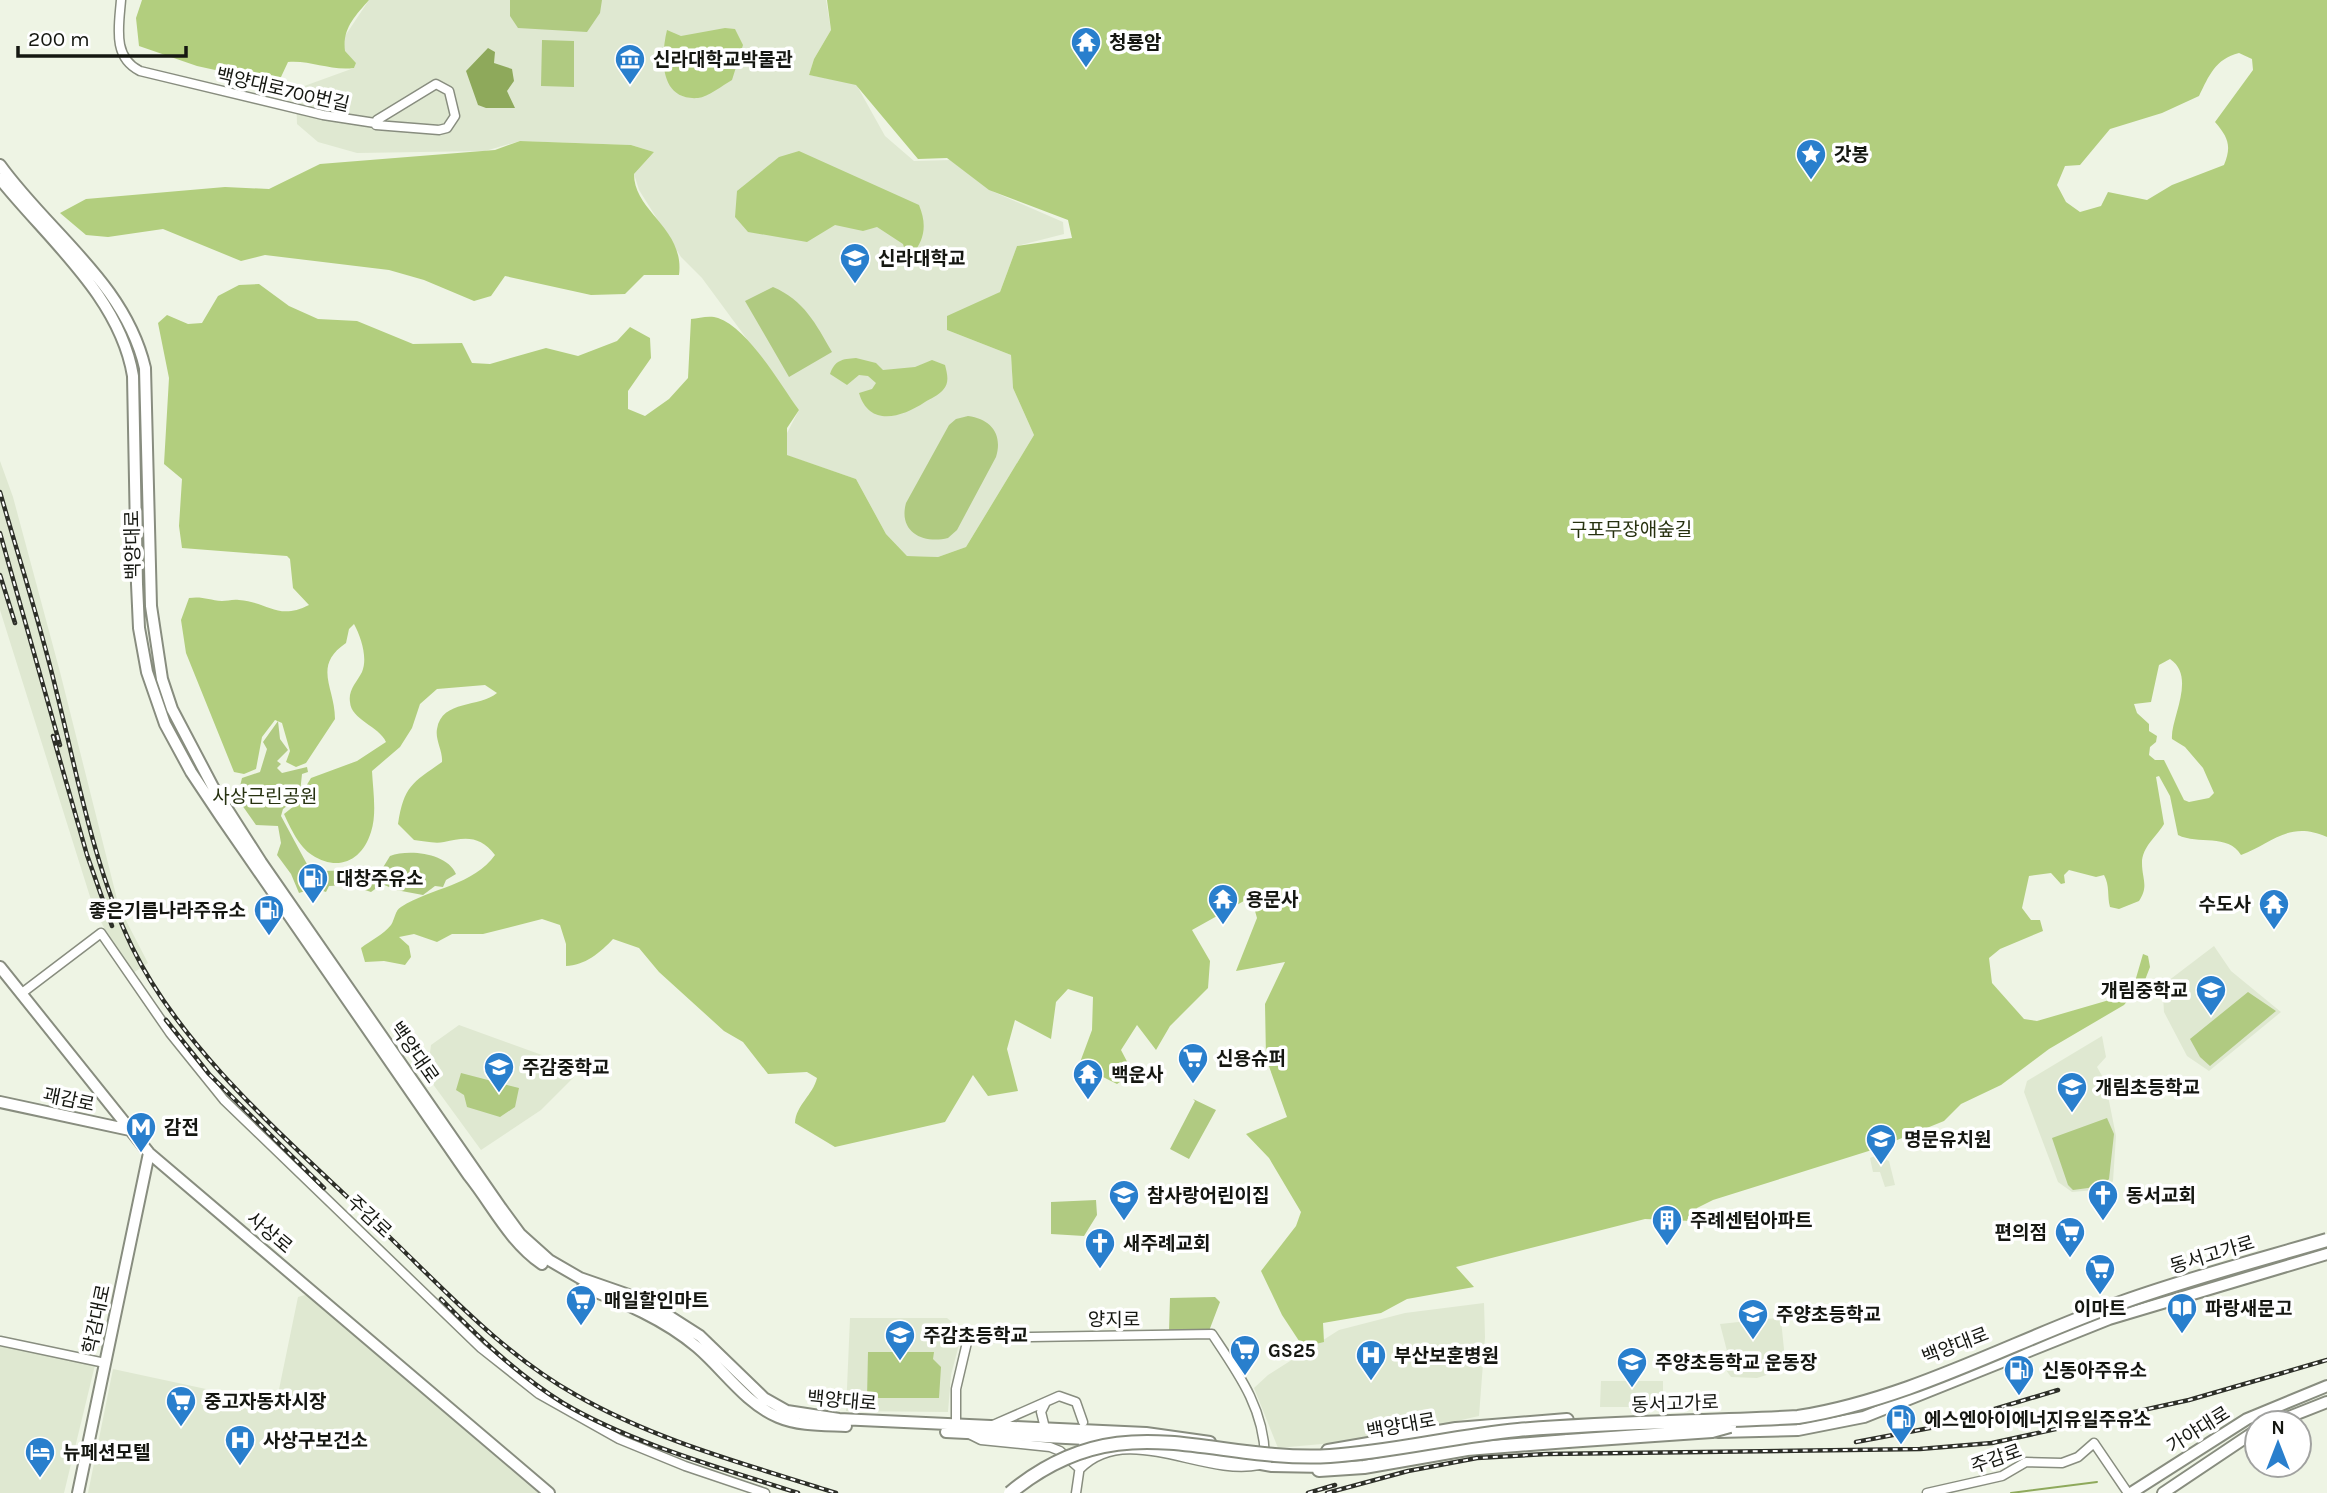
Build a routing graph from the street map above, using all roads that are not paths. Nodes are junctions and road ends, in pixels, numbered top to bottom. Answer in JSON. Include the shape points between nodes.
{"nodes":[{"id":1,"x":121,"y":0,"type":"edge"},
{"id":2,"x":375,"y":123,"type":"junction"},
{"id":3,"x":0,"y":165,"type":"edge"},
{"id":4,"x":0,"y":179,"type":"edge"},
{"id":5,"x":0,"y":967,"type":"edge"},
{"id":6,"x":22,"y":993,"type":"junction"},
{"id":7,"x":0,"y":1102,"type":"edge"},
{"id":8,"x":130,"y":1130,"type":"junction"},
{"id":9,"x":149,"y":1153,"type":"junction"},
{"id":10,"x":2327,"y":1234,"type":"edge"},
{"id":11,"x":2327,"y":1240,"type":"edge"},
{"id":12,"x":2327,"y":1247,"type":"edge"},
{"id":13,"x":2327,"y":1254,"type":"edge"},
{"id":14,"x":0,"y":1341,"type":"edge"},
{"id":15,"x":105,"y":1363,"type":"junction"},
{"id":16,"x":2327,"y":1386,"type":"edge"},
{"id":17,"x":1051,"y":1397,"type":"junction"},
{"id":18,"x":2327,"y":1402,"type":"edge"},
{"id":19,"x":2309,"y":1409,"type":"edge"},
{"id":20,"x":1083,"y":1422,"type":"dead end"},
{"id":21,"x":1654,"y":1422,"type":"junction"},
{"id":22,"x":1730,"y":1426,"type":"junction"},
{"id":23,"x":987,"y":1427,"type":"junction"},
{"id":24,"x":1045,"y":1428,"type":"junction"},
{"id":25,"x":956,"y":1429,"type":"junction"},
{"id":26,"x":968,"y":1434,"type":"junction"},
{"id":27,"x":2243,"y":1439,"type":"edge"},
{"id":28,"x":1083,"y":1445,"type":"dead end"},
{"id":29,"x":1265,"y":1452,"type":"junction"},
{"id":30,"x":1322,"y":1452,"type":"joint"},
{"id":31,"x":1294,"y":1454,"type":"junction"},
{"id":32,"x":1263,"y":1465,"type":"junction"},
{"id":33,"x":1294,"y":1468,"type":"junction"},
{"id":34,"x":1080,"y":1469,"type":"junction"},
{"id":35,"x":1319,"y":1470,"type":"joint"},
{"id":36,"x":78,"y":1493,"type":"edge"},
{"id":37,"x":549,"y":1493,"type":"edge"},
{"id":38,"x":765,"y":1493,"type":"edge"},
{"id":39,"x":1010,"y":1493,"type":"edge"},
{"id":40,"x":1020,"y":1493,"type":"edge"},
{"id":41,"x":1076,"y":1493,"type":"edge"},
{"id":42,"x":1927,"y":1493,"type":"edge"},
{"id":43,"x":2129,"y":1493,"type":"edge"},
{"id":44,"x":2164,"y":1493,"type":"edge"}],
"edges":[{"from":1,"to":2,"type":"street","name":"백양대로700번길","via":[[118,35],[123,55],[140,71]]},
{"from":2,"to":2,"type":"street","name":"백양대로700번길","via":[[380,127],[447,128],[455,116],[449,91],[444,86],[430,86]]},
{"from":3,"to":25,"type":"main road","name":"백양대로","via":[[117,299],[139,342],[145,368],[153,633],[162,679],[186,740],[261,862],[520,1234],[562,1269],[645,1302],[700,1336],[764,1398],[787,1411]]},
{"from":4,"to":25,"type":"main road","name":"백양대로","via":[[111,311],[128,347],[133,376],[139,628],[147,672],[165,724],[221,817],[507,1230],[525,1251],[559,1275],[669,1327],[777,1417],[803,1424]]},
{"from":5,"to":6,"type":"main road","name":"사상로"},
{"from":6,"to":8,"type":"main road","name":"사상로"},
{"from":6,"to":38,"type":"street","name":"주감로","via":[[101,933],[170,1033],[224,1100],[481,1348],[539,1394],[619,1440]]},
{"from":7,"to":8,"type":"main road","name":"괘감로"},
{"from":8,"to":9,"type":"main road","name":"사상로"},
{"from":9,"to":15,"type":"main road","name":"학감대로"},
{"from":9,"to":37,"type":"main road","name":"사상로"},
{"from":10,"to":31,"type":"main road","name":"백양대로","via":[[2128,1296],[1883,1391],[1811,1412],[1513,1426],[1350,1451]]},
{"from":11,"to":21,"type":"highway","name":"동서고가로","bridge":true,"via":[[2123,1302],[1855,1407],[1798,1417]]},
{"from":12,"to":22,"type":"highway","name":"동서고가로","bridge":true,"via":[[2127,1308],[1858,1413],[1798,1424]]},
{"from":13,"to":33,"type":"main road","name":"백양대로","via":[[2109,1320],[1901,1404],[1837,1424],[1798,1430],[1520,1440]]},
{"from":14,"to":15,"type":"street"},
{"from":15,"to":36,"type":"main road","name":"학감대로"},
{"from":16,"to":43,"type":"main road","name":"가야대로","via":[[2247,1419]]},
{"from":17,"to":20,"type":"street","via":[[1076,1402]]},
{"from":17,"to":23,"type":"street"},
{"from":17,"to":24,"type":"street","via":[[1041,1412]]},
{"from":18,"to":19,"type":"main road"},
{"from":21,"to":30,"type":"highway","bridge":true,"via":[[1628,1417],[1532,1422],[1455,1429]]},
{"from":21,"to":39,"type":"highway","name":"동서고가로","bridge":true,"via":[[1446,1438],[1331,1456],[1281,1455],[1182,1441],[1125,1442],[1067,1458]]},
{"from":22,"to":35,"type":"highway","bridge":true,"via":[[1466,1449]]},
{"from":22,"to":40,"type":"highway","name":"동서고가로","bridge":true,"via":[[1465,1441],[1329,1462],[1253,1459],[1143,1446],[1090,1455]]},
{"from":23,"to":24,"type":"main road","name":"백양대로"},
{"from":23,"to":25,"type":"main road","name":"백양대로"},
{"from":24,"to":29,"type":"main road","name":"백양대로","via":[[1171,1436]]},
{"from":25,"to":26,"type":"main road","name":"백양대로"},
{"from":25,"to":29,"type":"street","name":"양지로","via":[[956,1389],[968,1338],[1212,1334],[1249,1388],[1265,1436]]},
{"from":26,"to":32,"type":"main road","name":"백양대로","via":[[1149,1443]]},
{"from":26,"to":34,"type":"street","via":[[985,1441],[1050,1447]]},
{"from":27,"to":44,"type":"main road","name":"가야대로"},
{"from":28,"to":34,"type":"street"},
{"from":29,"to":31,"type":"main road","name":"백양대로"},
{"from":29,"to":32,"type":"street","name":"양지로"},
{"from":30,"to":31,"type":"main road"},
{"from":32,"to":33,"type":"main road","name":"백양대로"},
{"from":32,"to":34,"type":"street","via":[[1243,1468],[1150,1452],[1106,1451]]},
{"from":33,"to":35,"type":"main road"},
{"from":34,"to":41,"type":"street"},
{"from":42,"to":43,"type":"street","name":"주감로","via":[[2002,1476],[2026,1462],[2062,1463],[2094,1443]]}]}
